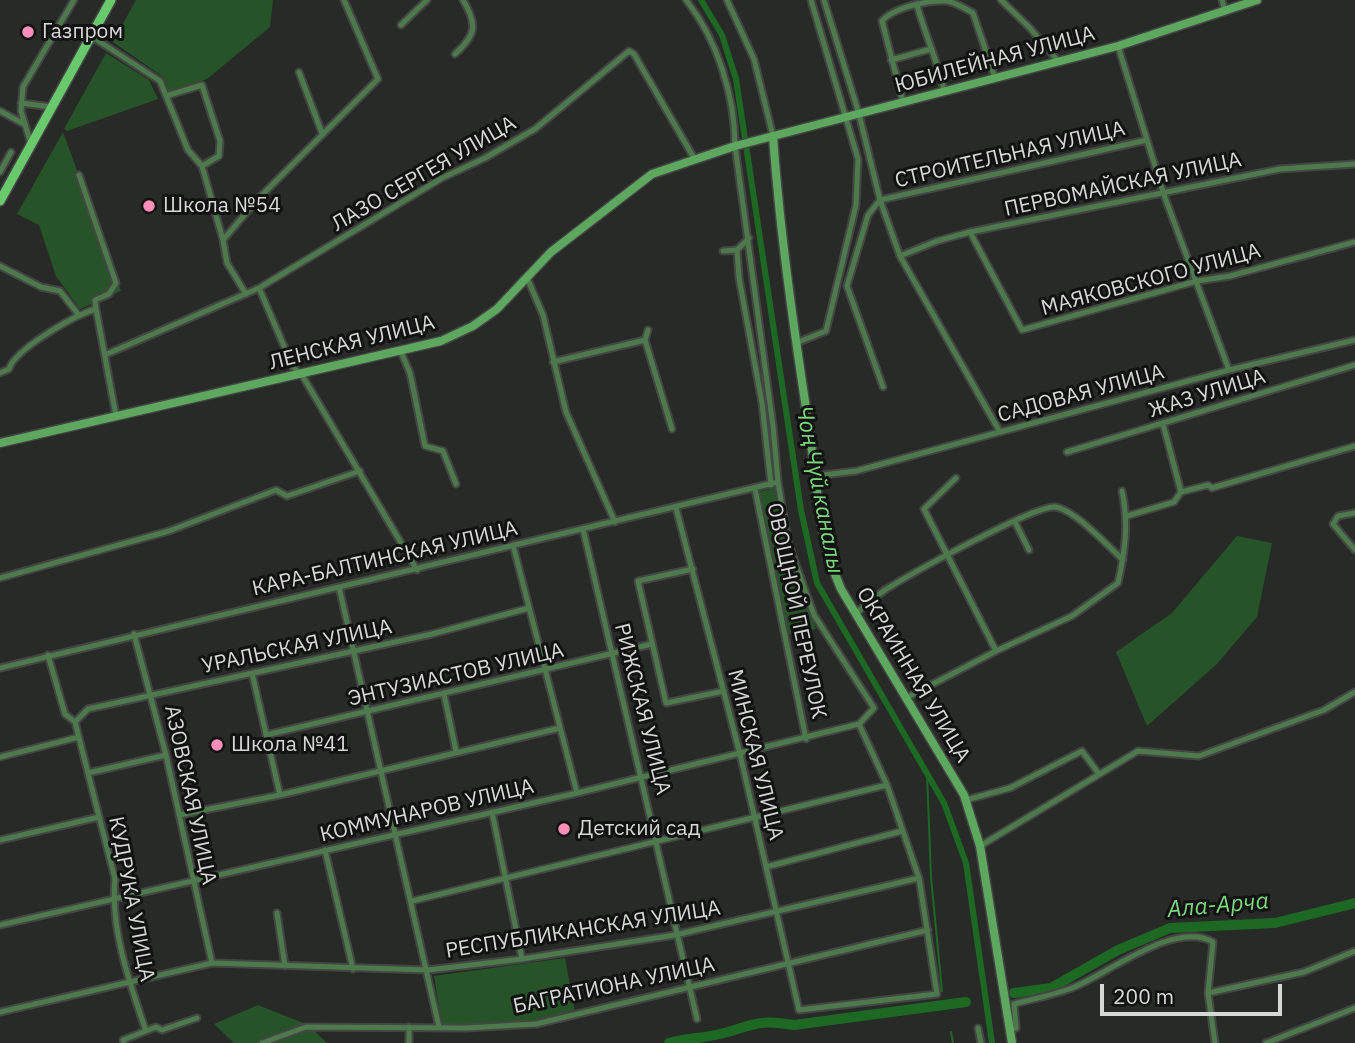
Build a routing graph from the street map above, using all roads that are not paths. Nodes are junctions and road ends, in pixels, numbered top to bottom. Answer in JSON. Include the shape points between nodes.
{"nodes":[{"id":1,"x":74,"y":0,"type":"edge"},
{"id":2,"x":111,"y":0,"type":"edge"},
{"id":3,"x":344,"y":0,"type":"edge"},
{"id":4,"x":427,"y":0,"type":"edge"},
{"id":5,"x":463,"y":0,"type":"edge"},
{"id":6,"x":686,"y":0,"type":"edge"},
{"id":7,"x":727,"y":0,"type":"edge"},
{"id":8,"x":811,"y":0,"type":"edge"},
{"id":9,"x":824,"y":0,"type":"edge"},
{"id":10,"x":1001,"y":0,"type":"edge"},
{"id":11,"x":1222,"y":0,"type":"edge"},
{"id":12,"x":1257,"y":0,"type":"edge"},
{"id":13,"x":917,"y":5,"type":"junction"},
{"id":14,"x":1225,"y":12,"type":"junction"},
{"id":15,"x":401,"y":25,"type":"dead end"},
{"id":16,"x":91,"y":36,"type":"junction"},
{"id":17,"x":1118,"y":46,"type":"junction"},
{"id":18,"x":931,"y":49,"type":"junction"},
{"id":19,"x":455,"y":54,"type":"dead end"},
{"id":20,"x":891,"y":60,"type":"junction"},
{"id":21,"x":1059,"y":62,"type":"junction"},
{"id":22,"x":299,"y":72,"type":"dead end"},
{"id":23,"x":995,"y":78,"type":"junction"},
{"id":24,"x":944,"y":91,"type":"junction"},
{"id":25,"x":166,"y":96,"type":"junction"},
{"id":26,"x":903,"y":102,"type":"junction"},
{"id":27,"x":21,"y":103,"type":"junction"},
{"id":28,"x":52,"y":107,"type":"junction"},
{"id":29,"x":0,"y":111,"type":"edge"},
{"id":30,"x":859,"y":114,"type":"junction"},
{"id":31,"x":848,"y":118,"type":"junction"},
{"id":32,"x":24,"y":124,"type":"junction"},
{"id":33,"x":322,"y":133,"type":"junction"},
{"id":34,"x":771,"y":136,"type":"junction"},
{"id":35,"x":1147,"y":140,"type":"junction"},
{"id":36,"x":32,"y":144,"type":"junction"},
{"id":37,"x":738,"y":145,"type":"junction"},
{"id":38,"x":11,"y":152,"type":"dead end"},
{"id":39,"x":694,"y":158,"type":"junction"},
{"id":40,"x":1355,"y":164,"type":"edge"},
{"id":41,"x":202,"y":166,"type":"junction"},
{"id":42,"x":0,"y":172,"type":"edge"},
{"id":43,"x":79,"y":175,"type":"dead end"},
{"id":44,"x":1164,"y":194,"type":"junction"},
{"id":45,"x":880,"y":200,"type":"junction"},
{"id":46,"x":0,"y":201,"type":"edge"},
{"id":47,"x":970,"y":232,"type":"junction"},
{"id":48,"x":749,"y":238,"type":"junction"},
{"id":49,"x":223,"y":240,"type":"junction"},
{"id":50,"x":1355,"y":242,"type":"edge"},
{"id":51,"x":737,"y":250,"type":"junction"},
{"id":52,"x":723,"y":251,"type":"dead end"},
{"id":53,"x":900,"y":256,"type":"junction"},
{"id":54,"x":0,"y":266,"type":"edge"},
{"id":55,"x":528,"y":280,"type":"junction"},
{"id":56,"x":1197,"y":281,"type":"junction"},
{"id":57,"x":259,"y":288,"type":"junction"},
{"id":58,"x":246,"y":294,"type":"junction"},
{"id":59,"x":96,"y":309,"type":"junction"},
{"id":60,"x":78,"y":314,"type":"junction"},
{"id":61,"x":648,"y":330,"type":"dead end"},
{"id":62,"x":645,"y":340,"type":"junction"},
{"id":63,"x":1355,"y":340,"type":"edge"},
{"id":64,"x":796,"y":343,"type":"junction"},
{"id":65,"x":401,"y":352,"type":"junction"},
{"id":66,"x":107,"y":354,"type":"junction"},
{"id":67,"x":553,"y":362,"type":"junction"},
{"id":68,"x":1355,"y":365,"type":"edge"},
{"id":69,"x":1229,"y":370,"type":"junction"},
{"id":70,"x":0,"y":373,"type":"edge"},
{"id":71,"x":302,"y":375,"type":"junction"},
{"id":72,"x":883,"y":387,"type":"dead end"},
{"id":73,"x":116,"y":416,"type":"junction"},
{"id":74,"x":1163,"y":424,"type":"junction"},
{"id":75,"x":671,"y":429,"type":"dead end"},
{"id":76,"x":1000,"y":432,"type":"junction"},
{"id":77,"x":0,"y":443,"type":"edge"},
{"id":78,"x":1355,"y":446,"type":"edge"},
{"id":79,"x":1067,"y":452,"type":"dead end"},
{"id":80,"x":360,"y":471,"type":"junction"},
{"id":81,"x":815,"y":476,"type":"junction"},
{"id":82,"x":956,"y":478,"type":"dead end"},
{"id":83,"x":778,"y":482,"type":"junction"},
{"id":84,"x":456,"y":484,"type":"dead end"},
{"id":85,"x":771,"y":485,"type":"junction"},
{"id":86,"x":755,"y":489,"type":"junction"},
{"id":87,"x":1122,"y":491,"type":"dead end"},
{"id":88,"x":1181,"y":492,"type":"junction"},
{"id":89,"x":676,"y":508,"type":"junction"},
{"id":90,"x":1355,"y":513,"type":"edge"},
{"id":91,"x":1127,"y":516,"type":"junction"},
{"id":92,"x":615,"y":522,"type":"junction"},
{"id":93,"x":1015,"y":522,"type":"junction"},
{"id":94,"x":583,"y":529,"type":"junction"},
{"id":95,"x":513,"y":545,"type":"junction"},
{"id":96,"x":1029,"y":550,"type":"dead end"},
{"id":97,"x":1355,"y":550,"type":"edge"},
{"id":98,"x":948,"y":556,"type":"junction"},
{"id":99,"x":1123,"y":560,"type":"junction"},
{"id":100,"x":693,"y":569,"type":"junction"},
{"id":101,"x":417,"y":570,"type":"junction"},
{"id":102,"x":0,"y":578,"type":"edge"},
{"id":103,"x":339,"y":587,"type":"junction"},
{"id":104,"x":529,"y":608,"type":"junction"},
{"id":105,"x":855,"y":614,"type":"junction"},
{"id":106,"x":134,"y":634,"type":"junction"},
{"id":107,"x":652,"y":645,"type":"junction"},
{"id":108,"x":354,"y":649,"type":"junction"},
{"id":109,"x":996,"y":651,"type":"junction"},
{"id":110,"x":612,"y":654,"type":"junction"},
{"id":111,"x":48,"y":655,"type":"junction"},
{"id":112,"x":0,"y":667,"type":"edge"},
{"id":113,"x":545,"y":670,"type":"junction"},
{"id":114,"x":252,"y":673,"type":"junction"},
{"id":115,"x":724,"y":691,"type":"junction"},
{"id":116,"x":1355,"y":692,"type":"edge"},
{"id":117,"x":444,"y":694,"type":"junction"},
{"id":118,"x":152,"y":695,"type":"junction"},
{"id":119,"x":906,"y":698,"type":"junction"},
{"id":120,"x":368,"y":711,"type":"junction"},
{"id":121,"x":75,"y":722,"type":"junction"},
{"id":122,"x":859,"y":724,"type":"junction"},
{"id":123,"x":560,"y":728,"type":"junction"},
{"id":124,"x":266,"y":735,"type":"junction"},
{"id":125,"x":79,"y":737,"type":"junction"},
{"id":126,"x":806,"y":739,"type":"junction"},
{"id":127,"x":456,"y":751,"type":"junction"},
{"id":128,"x":740,"y":754,"type":"junction"},
{"id":129,"x":166,"y":755,"type":"junction"},
{"id":130,"x":0,"y":757,"type":"edge"},
{"id":131,"x":381,"y":770,"type":"junction"},
{"id":132,"x":88,"y":773,"type":"junction"},
{"id":133,"x":1099,"y":774,"type":"junction"},
{"id":134,"x":642,"y":775,"type":"junction"},
{"id":135,"x":887,"y":785,"type":"junction"},
{"id":136,"x":577,"y":793,"type":"junction"},
{"id":137,"x":280,"y":795,"type":"junction"},
{"id":138,"x":965,"y":800,"type":"junction"},
{"id":139,"x":492,"y":812,"type":"junction"},
{"id":140,"x":179,"y":816,"type":"junction"},
{"id":141,"x":99,"y":817,"type":"junction"},
{"id":142,"x":755,"y":820,"type":"junction"},
{"id":143,"x":902,"y":831,"type":"junction"},
{"id":144,"x":394,"y":833,"type":"junction"},
{"id":145,"x":0,"y":840,"type":"edge"},
{"id":146,"x":657,"y":842,"type":"junction"},
{"id":147,"x":980,"y":846,"type":"junction"},
{"id":148,"x":325,"y":850,"type":"junction"},
{"id":149,"x":766,"y":867,"type":"junction"},
{"id":150,"x":506,"y":878,"type":"junction"},
{"id":151,"x":919,"y":878,"type":"junction"},
{"id":152,"x":192,"y":879,"type":"junction"},
{"id":153,"x":113,"y":898,"type":"junction"},
{"id":154,"x":412,"y":901,"type":"junction"},
{"id":155,"x":776,"y":912,"type":"junction"},
{"id":156,"x":277,"y":913,"type":"dead end"},
{"id":157,"x":0,"y":925,"type":"edge"},
{"id":158,"x":928,"y":930,"type":"junction"},
{"id":159,"x":675,"y":935,"type":"junction"},
{"id":160,"x":1355,"y":951,"type":"edge"},
{"id":161,"x":523,"y":960,"type":"junction"},
{"id":162,"x":212,"y":963,"type":"junction"},
{"id":163,"x":788,"y":963,"type":"junction"},
{"id":164,"x":285,"y":966,"type":"junction"},
{"id":165,"x":353,"y":970,"type":"junction"},
{"id":166,"x":428,"y":970,"type":"junction"},
{"id":167,"x":129,"y":983,"type":"junction"},
{"id":168,"x":688,"y":986,"type":"junction"},
{"id":169,"x":1208,"y":993,"type":"junction"},
{"id":170,"x":1355,"y":1008,"type":"edge"},
{"id":171,"x":0,"y":1012,"type":"edge"},
{"id":172,"x":197,"y":1018,"type":"dead end"},
{"id":173,"x":697,"y":1019,"type":"dead end"},
{"id":174,"x":409,"y":1027,"type":"junction"},
{"id":175,"x":439,"y":1027,"type":"junction"},
{"id":176,"x":978,"y":1028,"type":"dead end"},
{"id":177,"x":1010,"y":1030,"type":"junction"},
{"id":178,"x":146,"y":1031,"type":"junction"},
{"id":179,"x":124,"y":1043,"type":"edge"},
{"id":180,"x":262,"y":1043,"type":"edge"},
{"id":181,"x":409,"y":1043,"type":"edge"},
{"id":182,"x":981,"y":1043,"type":"edge"},
{"id":183,"x":1012,"y":1043,"type":"edge"},
{"id":184,"x":1215,"y":1043,"type":"edge"},
{"id":185,"x":1266,"y":1043,"type":"edge"}],
"edges":[{"from":1,"to":27,"type":"street","via":[[23,87]]},
{"from":2,"to":16,"type":"main road"},
{"from":3,"to":33,"type":"street","via":[[378,79]]},
{"from":4,"to":15,"type":"street"},
{"from":5,"to":19,"type":"street","via":[[475,28]]},
{"from":6,"to":37,"type":"street","via":[[710,36],[735,118]]},
{"from":7,"to":34,"type":"street","via":[[754,59]]},
{"from":8,"to":31,"type":"street"},
{"from":9,"to":30,"type":"street"},
{"from":10,"to":21,"type":"street"},
{"from":11,"to":14,"type":"street"},
{"from":12,"to":14,"type":"main road","name":"ЮБИЛЕЙНАЯ УЛИЦА"},
{"from":13,"to":18,"type":"street"},
{"from":13,"to":20,"type":"street","via":[[882,21]]},
{"from":13,"to":23,"type":"street","via":[[947,1],[973,13]]},
{"from":14,"to":17,"type":"main road","name":"ЮБИЛЕЙНАЯ УЛИЦА"},
{"from":16,"to":25,"type":"street","via":[[160,80]]},
{"from":16,"to":28,"type":"main road"},
{"from":17,"to":21,"type":"main road","name":"ЮБИЛЕЙНАЯ УЛИЦА"},
{"from":17,"to":35,"type":"street"},
{"from":18,"to":20,"type":"street"},
{"from":18,"to":24,"type":"street"},
{"from":20,"to":26,"type":"street"},
{"from":21,"to":23,"type":"main road","name":"ЮБИЛЕЙНАЯ УЛИЦА"},
{"from":22,"to":33,"type":"street"},
{"from":23,"to":24,"type":"main road","name":"ЮБИЛЕЙНАЯ УЛИЦА"},
{"from":24,"to":26,"type":"main road","name":"ЮБИЛЕЙНАЯ УЛИЦА"},
{"from":25,"to":41,"type":"street","via":[[188,150]]},
{"from":25,"to":41,"type":"street","via":[[202,85],[220,141],[219,156]]},
{"from":26,"to":30,"type":"main road","name":"ЮБИЛЕЙНАЯ УЛИЦА"},
{"from":27,"to":28,"type":"street"},
{"from":27,"to":32,"type":"street"},
{"from":28,"to":36,"type":"main road"},
{"from":29,"to":32,"type":"street"},
{"from":30,"to":31,"type":"main road","name":"ЮБИЛЕЙНАЯ УЛИЦА"},
{"from":30,"to":45,"type":"street"},
{"from":31,"to":34,"type":"main road","name":"ЮБИЛЕЙНАЯ УЛИЦА"},
{"from":31,"to":64,"type":"street","via":[[858,159],[856,205],[826,331]]},
{"from":32,"to":36,"type":"street"},
{"from":33,"to":49,"type":"street"},
{"from":34,"to":37,"type":"main road","name":"ЮБИЛЕЙНАЯ УЛИЦА"},
{"from":34,"to":64,"type":"main road","name":"ОКРАИННАЯ УЛИЦА"},
{"from":35,"to":44,"type":"street"},
{"from":35,"to":45,"type":"street","name":"СТРОИТЕЛЬНАЯ УЛИЦА"},
{"from":36,"to":46,"type":"main road"},
{"from":37,"to":39,"type":"main road","name":"ЛЕНСКАЯ УЛИЦА"},
{"from":37,"to":48,"type":"street"},
{"from":38,"to":42,"type":"street"},
{"from":39,"to":55,"type":"main road","name":"ЛЕНСКАЯ УЛИЦА","via":[[634,185],[551,253]]},
{"from":39,"to":57,"type":"street","name":"ЛАЗО СЕРГЕЯ УЛИЦА","via":[[629,51],[535,129],[442,178]]},
{"from":40,"to":44,"type":"street","name":"ПЕРВОМАЙСКАЯ УЛИЦА","via":[[1280,169]]},
{"from":41,"to":49,"type":"street"},
{"from":43,"to":59,"type":"street","via":[[116,283],[109,294],[95,300]]},
{"from":44,"to":47,"type":"street","name":"ПЕРВОМАЙСКАЯ УЛИЦА"},
{"from":44,"to":56,"type":"street"},
{"from":45,"to":53,"type":"street"},
{"from":45,"to":72,"type":"street","via":[[868,215],[847,286]]},
{"from":47,"to":53,"type":"street","name":"ПЕРВОМАЙСКАЯ УЛИЦА"},
{"from":47,"to":56,"type":"street","name":"МАЯКОВСКОГО УЛИЦА","via":[[1022,330]]},
{"from":48,"to":51,"type":"street"},
{"from":48,"to":83,"type":"street"},
{"from":49,"to":58,"type":"street","via":[[227,263]]},
{"from":50,"to":56,"type":"street","name":"МАЯКОВСКОГО УЛИЦА"},
{"from":51,"to":52,"type":"street"},
{"from":51,"to":85,"type":"street","name":"ОВОЩНОЙ ПЕРЕУЛОК"},
{"from":53,"to":76,"type":"street"},
{"from":54,"to":60,"type":"street","via":[[41,287],[61,291]]},
{"from":55,"to":65,"type":"main road","name":"ЛЕНСКАЯ УЛИЦА","via":[[473,326],[442,341]]},
{"from":55,"to":67,"type":"street","via":[[543,315]]},
{"from":56,"to":69,"type":"street"},
{"from":57,"to":58,"type":"street","name":"ЛАЗО СЕРГЕЯ УЛИЦА"},
{"from":57,"to":71,"type":"street","via":[[293,367]]},
{"from":58,"to":66,"type":"street","name":"ЛАЗО СЕРГЕЯ УЛИЦА"},
{"from":59,"to":60,"type":"street"},
{"from":59,"to":66,"type":"street"},
{"from":60,"to":70,"type":"street","via":[[27,347]]},
{"from":61,"to":62,"type":"street"},
{"from":62,"to":67,"type":"street"},
{"from":62,"to":75,"type":"street"},
{"from":63,"to":69,"type":"street","name":"САДОВАЯ УЛИЦА"},
{"from":64,"to":81,"type":"main road","name":"ОКРАИННАЯ УЛИЦА"},
{"from":65,"to":71,"type":"main road","name":"ЛЕНСКАЯ УЛИЦА"},
{"from":65,"to":84,"type":"street","via":[[410,373],[425,446],[443,451]]},
{"from":66,"to":73,"type":"street"},
{"from":67,"to":92,"type":"street","via":[[566,412]]},
{"from":68,"to":74,"type":"street","name":"ЖАЗ УЛИЦА"},
{"from":69,"to":76,"type":"street","name":"САДОВАЯ УЛИЦА"},
{"from":71,"to":73,"type":"main road","name":"ЛЕНСКАЯ УЛИЦА"},
{"from":71,"to":80,"type":"street"},
{"from":73,"to":77,"type":"main road","name":"ЛЕНСКАЯ УЛИЦА"},
{"from":74,"to":79,"type":"street","name":"ЖАЗ УЛИЦА"},
{"from":74,"to":88,"type":"street"},
{"from":76,"to":81,"type":"street","name":"САДОВАЯ УЛИЦА","via":[[856,471]]},
{"from":78,"to":88,"type":"street","via":[[1212,488]]},
{"from":80,"to":101,"type":"street"},
{"from":80,"to":102,"type":"street","via":[[288,496],[276,490],[169,531]]},
{"from":81,"to":105,"type":"main road","name":"ОКРАИННАЯ УЛИЦА","via":[[829,562]]},
{"from":82,"to":98,"type":"street","via":[[924,509]]},
{"from":83,"to":85,"type":"street","name":"КАРА-БАЛТИНСКАЯ УЛИЦА"},
{"from":83,"to":122,"type":"street","via":[[788,542],[814,615],[874,708]]},
{"from":85,"to":86,"type":"street","name":"КАРА-БАЛТИНСКАЯ УЛИЦА"},
{"from":86,"to":89,"type":"street","name":"КАРА-БАЛТИНСКАЯ УЛИЦА"},
{"from":86,"to":126,"type":"street","name":"ОВОЩНОЙ ПЕРЕУЛОК"},
{"from":87,"to":91,"type":"street"},
{"from":88,"to":91,"type":"street","via":[[1174,502]]},
{"from":89,"to":92,"type":"street","name":"КАРА-БАЛТИНСКАЯ УЛИЦА"},
{"from":89,"to":100,"type":"street","name":"МИНСКАЯ УЛИЦА"},
{"from":90,"to":97,"type":"street","via":[[1338,516],[1333,524]]},
{"from":91,"to":99,"type":"street"},
{"from":92,"to":94,"type":"street","name":"КАРА-БАЛТИНСКАЯ УЛИЦА"},
{"from":93,"to":96,"type":"street"},
{"from":93,"to":98,"type":"street"},
{"from":93,"to":99,"type":"street","via":[[1054,507],[1068,511]]},
{"from":94,"to":95,"type":"street","name":"КАРА-БАЛТИНСКАЯ УЛИЦА"},
{"from":94,"to":110,"type":"street","name":"РИЖСКАЯ УЛИЦА"},
{"from":95,"to":101,"type":"street","name":"КАРА-БАЛТИНСКАЯ УЛИЦА"},
{"from":95,"to":104,"type":"street"},
{"from":98,"to":105,"type":"street","via":[[885,590]]},
{"from":98,"to":109,"type":"street"},
{"from":99,"to":109,"type":"street","via":[[1118,583],[1100,596],[1072,616]]},
{"from":100,"to":107,"type":"street","via":[[638,581]]},
{"from":100,"to":115,"type":"street","name":"МИНСКАЯ УЛИЦА"},
{"from":101,"to":103,"type":"street","name":"КАРА-БАЛТИНСКАЯ УЛИЦА"},
{"from":103,"to":106,"type":"street","name":"КАРА-БАЛТИНСКАЯ УЛИЦА"},
{"from":103,"to":108,"type":"street"},
{"from":104,"to":108,"type":"street","name":"УРАЛЬСКАЯ УЛИЦА"},
{"from":104,"to":113,"type":"street"},
{"from":105,"to":119,"type":"main road","name":"ОКРАИННАЯ УЛИЦА"},
{"from":106,"to":111,"type":"street","name":"КАРА-БАЛТИНСКАЯ УЛИЦА"},
{"from":106,"to":118,"type":"street","name":"АЗОВСКАЯ УЛИЦА"},
{"from":107,"to":110,"type":"street","name":"ЭНТУЗИАСТОВ УЛИЦА"},
{"from":107,"to":115,"type":"street","via":[[666,704]]},
{"from":108,"to":114,"type":"street","name":"УРАЛЬСКАЯ УЛИЦА"},
{"from":108,"to":120,"type":"street"},
{"from":109,"to":119,"type":"street"},
{"from":110,"to":113,"type":"street","name":"ЭНТУЗИАСТОВ УЛИЦА"},
{"from":110,"to":134,"type":"street","name":"РИЖСКАЯ УЛИЦА"},
{"from":111,"to":112,"type":"street","name":"КАРА-БАЛТИНСКАЯ УЛИЦА"},
{"from":111,"to":121,"type":"street","name":"КУДРУКА УЛИЦА","via":[[65,714]]},
{"from":113,"to":117,"type":"street","name":"ЭНТУЗИАСТОВ УЛИЦА"},
{"from":113,"to":123,"type":"street"},
{"from":114,"to":118,"type":"street","name":"УРАЛЬСКАЯ УЛИЦА"},
{"from":114,"to":124,"type":"street"},
{"from":115,"to":128,"type":"street","name":"МИНСКАЯ УЛИЦА"},
{"from":116,"to":133,"type":"street","via":[[1324,710],[1199,756],[1138,751]]},
{"from":117,"to":120,"type":"street","name":"ЭНТУЗИАСТОВ УЛИЦА"},
{"from":117,"to":127,"type":"street"},
{"from":118,"to":121,"type":"street","name":"УРАЛЬСКАЯ УЛИЦА","via":[[88,709]]},
{"from":118,"to":129,"type":"street","name":"АЗОВСКАЯ УЛИЦА"},
{"from":119,"to":138,"type":"main road","name":"ОКРАИННАЯ УЛИЦА"},
{"from":120,"to":124,"type":"street","name":"ЭНТУЗИАСТОВ УЛИЦА"},
{"from":120,"to":131,"type":"street"},
{"from":121,"to":125,"type":"street","name":"КУДРУКА УЛИЦА"},
{"from":122,"to":126,"type":"street","name":"КОММУНАРОВ УЛИЦА"},
{"from":122,"to":135,"type":"street"},
{"from":123,"to":127,"type":"street"},
{"from":123,"to":136,"type":"street"},
{"from":124,"to":137,"type":"street"},
{"from":125,"to":130,"type":"street"},
{"from":125,"to":132,"type":"street","name":"КУДРУКА УЛИЦА"},
{"from":126,"to":128,"type":"street","name":"КОММУНАРОВ УЛИЦА"},
{"from":127,"to":131,"type":"street"},
{"from":128,"to":134,"type":"street","name":"КОММУНАРОВ УЛИЦА"},
{"from":128,"to":142,"type":"street","name":"МИНСКАЯ УЛИЦА"},
{"from":129,"to":132,"type":"street"},
{"from":129,"to":140,"type":"street","name":"АЗОВСКАЯ УЛИЦА"},
{"from":131,"to":137,"type":"street"},
{"from":131,"to":144,"type":"street"},
{"from":132,"to":141,"type":"street","name":"КУДРУКА УЛИЦА"},
{"from":133,"to":138,"type":"street","via":[[1082,751],[1010,788]]},
{"from":133,"to":147,"type":"street"},
{"from":134,"to":136,"type":"street","name":"КОММУНАРОВ УЛИЦА"},
{"from":134,"to":146,"type":"street","name":"РИЖСКАЯ УЛИЦА"},
{"from":135,"to":142,"type":"street"},
{"from":135,"to":143,"type":"street"},
{"from":136,"to":139,"type":"street","name":"КОММУНАРОВ УЛИЦА"},
{"from":137,"to":140,"type":"street"},
{"from":138,"to":147,"type":"main road","name":"ОКРАИННАЯ УЛИЦА"},
{"from":139,"to":144,"type":"street","name":"КОММУНАРОВ УЛИЦА"},
{"from":139,"to":150,"type":"street"},
{"from":140,"to":152,"type":"street","name":"АЗОВСКАЯ УЛИЦА"},
{"from":141,"to":145,"type":"street"},
{"from":141,"to":153,"type":"street","name":"КУДРУКА УЛИЦА","via":[[115,879]]},
{"from":142,"to":146,"type":"street"},
{"from":142,"to":149,"type":"street","name":"МИНСКАЯ УЛИЦА"},
{"from":143,"to":149,"type":"street"},
{"from":143,"to":151,"type":"street"},
{"from":144,"to":148,"type":"street","name":"КОММУНАРОВ УЛИЦА"},
{"from":144,"to":154,"type":"street"},
{"from":146,"to":150,"type":"street"},
{"from":146,"to":159,"type":"street","name":"РИЖСКАЯ УЛИЦА"},
{"from":147,"to":177,"type":"main road","name":"ОКРАИННАЯ УЛИЦА"},
{"from":148,"to":152,"type":"street","name":"КОММУНАРОВ УЛИЦА"},
{"from":148,"to":165,"type":"street"},
{"from":149,"to":155,"type":"street","name":"МИНСКАЯ УЛИЦА"},
{"from":150,"to":154,"type":"street"},
{"from":150,"to":161,"type":"street"},
{"from":151,"to":155,"type":"street","name":"РЕСПУБЛИКАНСКАЯ УЛИЦА"},
{"from":151,"to":158,"type":"street"},
{"from":152,"to":153,"type":"street","name":"КОММУНАРОВ УЛИЦА"},
{"from":152,"to":162,"type":"street","name":"АЗОВСКАЯ УЛИЦА"},
{"from":153,"to":157,"type":"street","name":"КОММУНАРОВ УЛИЦА"},
{"from":153,"to":167,"type":"street","name":"КУДРУКА УЛИЦА"},
{"from":154,"to":166,"type":"street"},
{"from":155,"to":159,"type":"street","name":"РЕСПУБЛИКАНСКАЯ УЛИЦА"},
{"from":155,"to":163,"type":"street","name":"МИНСКАЯ УЛИЦА"},
{"from":156,"to":164,"type":"street"},
{"from":158,"to":163,"type":"street","name":"БАГРАТИОНА УЛИЦА"},
{"from":158,"to":163,"type":"street","name":"МИНСКАЯ УЛИЦА","via":[[937,994],[799,1010]]},
{"from":159,"to":161,"type":"street","name":"РЕСПУБЛИКАНСКАЯ УЛИЦА"},
{"from":159,"to":168,"type":"street","name":"РИЖСКАЯ УЛИЦА"},
{"from":160,"to":169,"type":"street","via":[[1304,972]]},
{"from":161,"to":166,"type":"street","name":"РЕСПУБЛИКАНСКАЯ УЛИЦА"},
{"from":162,"to":164,"type":"street","name":"РЕСПУБЛИКАНСКАЯ УЛИЦА"},
{"from":162,"to":167,"type":"street","name":"РЕСПУБЛИКАНСКАЯ УЛИЦА"},
{"from":163,"to":168,"type":"street","name":"БАГРАТИОНА УЛИЦА"},
{"from":164,"to":165,"type":"street","name":"РЕСПУБЛИКАНСКАЯ УЛИЦА"},
{"from":165,"to":166,"type":"street","name":"РЕСПУБЛИКАНСКАЯ УЛИЦА"},
{"from":166,"to":175,"type":"street"},
{"from":167,"to":171,"type":"street","name":"РЕСПУБЛИКАНСКАЯ УЛИЦА"},
{"from":167,"to":178,"type":"street","name":"КУДРУКА УЛИЦА"},
{"from":168,"to":173,"type":"street","name":"РИЖСКАЯ УЛИЦА"},
{"from":168,"to":175,"type":"street","name":"БАГРАТИОНА УЛИЦА","via":[[536,1024]]},
{"from":169,"to":177,"type":"street","via":[[1213,942],[1188,938],[1151,945],[1071,989],[1014,1004],[1016,1028]]},
{"from":169,"to":184,"type":"street"},
{"from":170,"to":185,"type":"street"},
{"from":172,"to":178,"type":"street"},
{"from":174,"to":175,"type":"street","name":"БАГРАТИОНА УЛИЦА"},
{"from":174,"to":180,"type":"street","name":"БАГРАТИОНА УЛИЦА","via":[[306,1027]]},
{"from":174,"to":181,"type":"street"},
{"from":176,"to":182,"type":"street"},
{"from":177,"to":183,"type":"main road","name":"ОКРАИННАЯ УЛИЦА"},
{"from":178,"to":179,"type":"street"}]}
